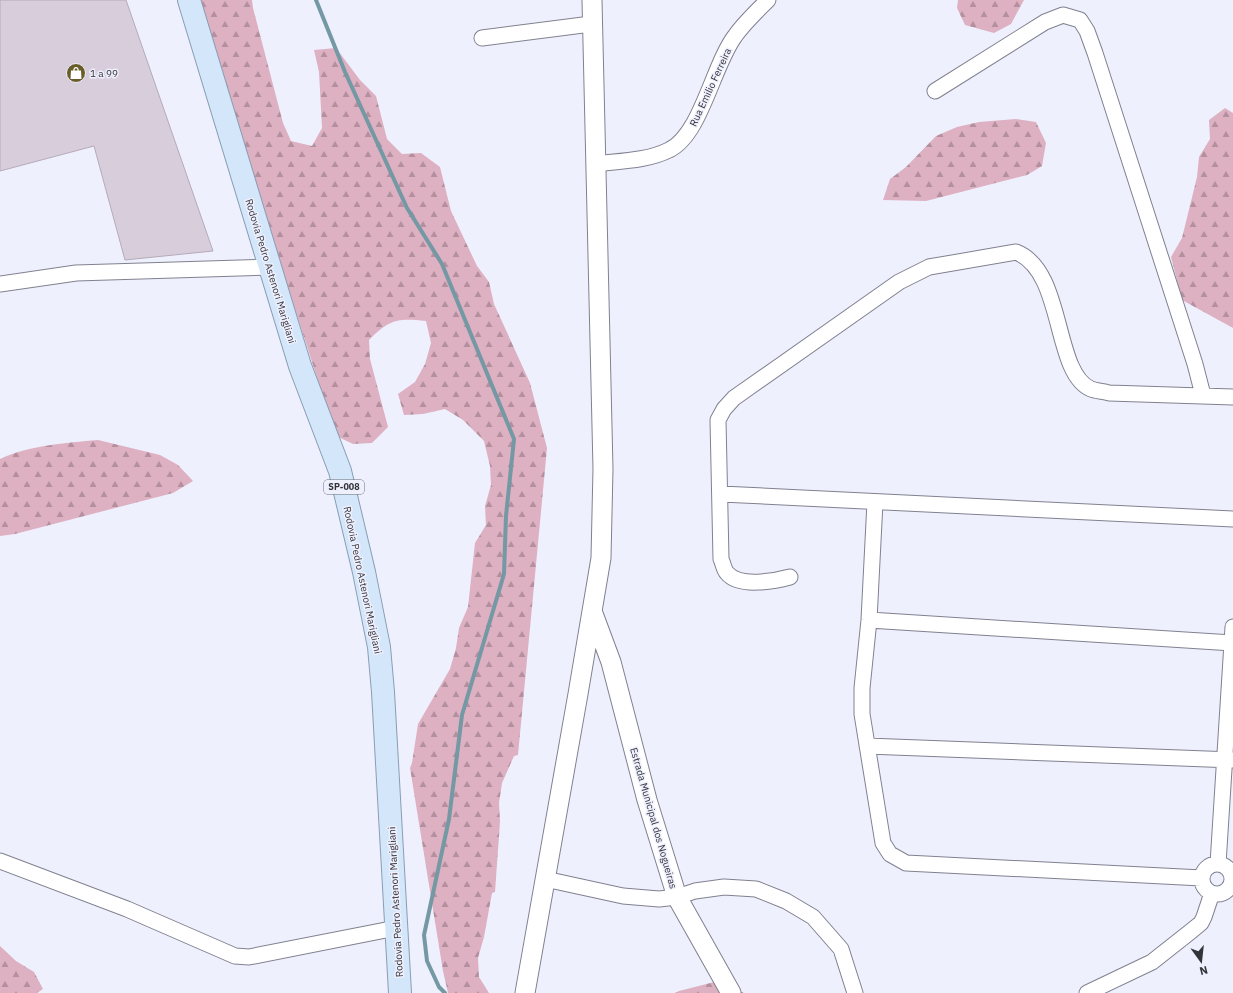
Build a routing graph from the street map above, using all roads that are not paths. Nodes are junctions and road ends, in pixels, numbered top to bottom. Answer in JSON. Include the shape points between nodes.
{"nodes":[{"id":1,"x":188,"y":0,"type":"edge"},
{"id":2,"x":592,"y":0,"type":"edge"},
{"id":3,"x":768,"y":0,"type":"edge"},
{"id":4,"x":591,"y":24,"type":"junction"},
{"id":5,"x":482,"y":38,"type":"dead end"},
{"id":6,"x":935,"y":91,"type":"dead end"},
{"id":7,"x":595,"y":164,"type":"junction"},
{"id":8,"x":270,"y":267,"type":"junction"},
{"id":9,"x":0,"y":284,"type":"edge"},
{"id":10,"x":1203,"y":395,"type":"junction"},
{"id":11,"x":1233,"y":397,"type":"edge"},
{"id":12,"x":721,"y":494,"type":"junction"},
{"id":13,"x":875,"y":502,"type":"junction"},
{"id":14,"x":1233,"y":519,"type":"edge"},
{"id":15,"x":790,"y":577,"type":"dead end"},
{"id":16,"x":592,"y":611,"type":"junction"},
{"id":17,"x":869,"y":620,"type":"junction"},
{"id":18,"x":1233,"y":627,"type":"edge"},
{"id":19,"x":1232,"y":643,"type":"edge"},
{"id":20,"x":867,"y":746,"type":"junction"},
{"id":21,"x":1228,"y":760,"type":"edge"},
{"id":22,"x":0,"y":861,"type":"edge"},
{"id":23,"x":1218,"y":864,"type":"junction"},
{"id":24,"x":545,"y":878,"type":"junction"},
{"id":25,"x":1202,"y":878,"type":"junction"},
{"id":26,"x":1232,"y":879,"type":"edge"},
{"id":27,"x":1212,"y":894,"type":"junction"},
{"id":28,"x":678,"y":897,"type":"junction"},
{"id":29,"x":396,"y":928,"type":"junction"},
{"id":30,"x":400,"y":993,"type":"edge"},
{"id":31,"x":525,"y":993,"type":"edge"},
{"id":32,"x":731,"y":993,"type":"edge"},
{"id":33,"x":854,"y":993,"type":"edge"},
{"id":34,"x":1087,"y":993,"type":"edge"}],
"edges":[{"from":1,"to":8,"type":"main road","name":"Rodovia Pedro Astenori Marigliani","number":"SP-008"},
{"from":2,"to":4,"type":"street"},
{"from":3,"to":7,"type":"street","name":"Rua Emilio Ferreira","via":[[735,35],[719,63],[701,110],[688,135],[671,150],[652,157]]},
{"from":4,"to":5,"type":"street"},
{"from":4,"to":7,"type":"street"},
{"from":6,"to":10,"type":"street","via":[[1045,22],[1063,15],[1080,20],[1087,31],[1097,60]]},
{"from":7,"to":16,"type":"street","via":[[602,469],[601,558]]},
{"from":8,"to":9,"type":"street","via":[[76,273]]},
{"from":8,"to":29,"type":"main road","name":"Rodovia Pedro Astenori Marigliani","number":"SP-008","via":[[300,366],[340,471],[377,640],[383,692]]},
{"from":10,"to":11,"type":"street"},
{"from":10,"to":12,"type":"street","via":[[1108,393],[1090,389],[1074,373],[1045,282],[1034,263],[1026,256],[1016,252],[929,268],[899,282],[872,300],[734,398],[718,420]]},
{"from":12,"to":13,"type":"street"},
{"from":12,"to":15,"type":"street","via":[[721,559],[727,574],[746,581],[770,582]]},
{"from":13,"to":14,"type":"street"},
{"from":13,"to":17,"type":"street"},
{"from":16,"to":24,"type":"street"},
{"from":16,"to":28,"type":"street","name":"Estrada Municipal dos Nogueiras","via":[[611,662],[647,800]]},
{"from":17,"to":19,"type":"street"},
{"from":17,"to":20,"type":"street","via":[[862,688],[862,714]]},
{"from":18,"to":19,"type":"street"},
{"from":19,"to":21,"type":"street"},
{"from":20,"to":21,"type":"street"},
{"from":20,"to":25,"type":"street","via":[[883,843],[890,854],[906,863]]},
{"from":21,"to":23,"type":"street"},
{"from":22,"to":29,"type":"street","via":[[127,909],[235,956],[250,957]]},
{"from":23,"to":25,"type":"street","via":[[1207,868]]},
{"from":23,"to":26,"type":"street","via":[[1228,869]]},
{"from":24,"to":28,"type":"street","via":[[623,896],[659,899]]},
{"from":24,"to":31,"type":"street"},
{"from":25,"to":27,"type":"street","via":[[1202,884]]},
{"from":26,"to":27,"type":"street","via":[[1231,886],[1226,891]]},
{"from":27,"to":34,"type":"street","via":[[1201,923],[1190,932],[1152,962]]},
{"from":28,"to":32,"type":"street","name":"Estrada Municipal dos Nogueiras"},
{"from":28,"to":33,"type":"street","via":[[695,891],[724,887],[756,889],[786,901],[813,917],[841,948]]},
{"from":29,"to":30,"type":"main road","name":"Rodovia Pedro Astenori Marigliani","number":"SP-008"}]}
